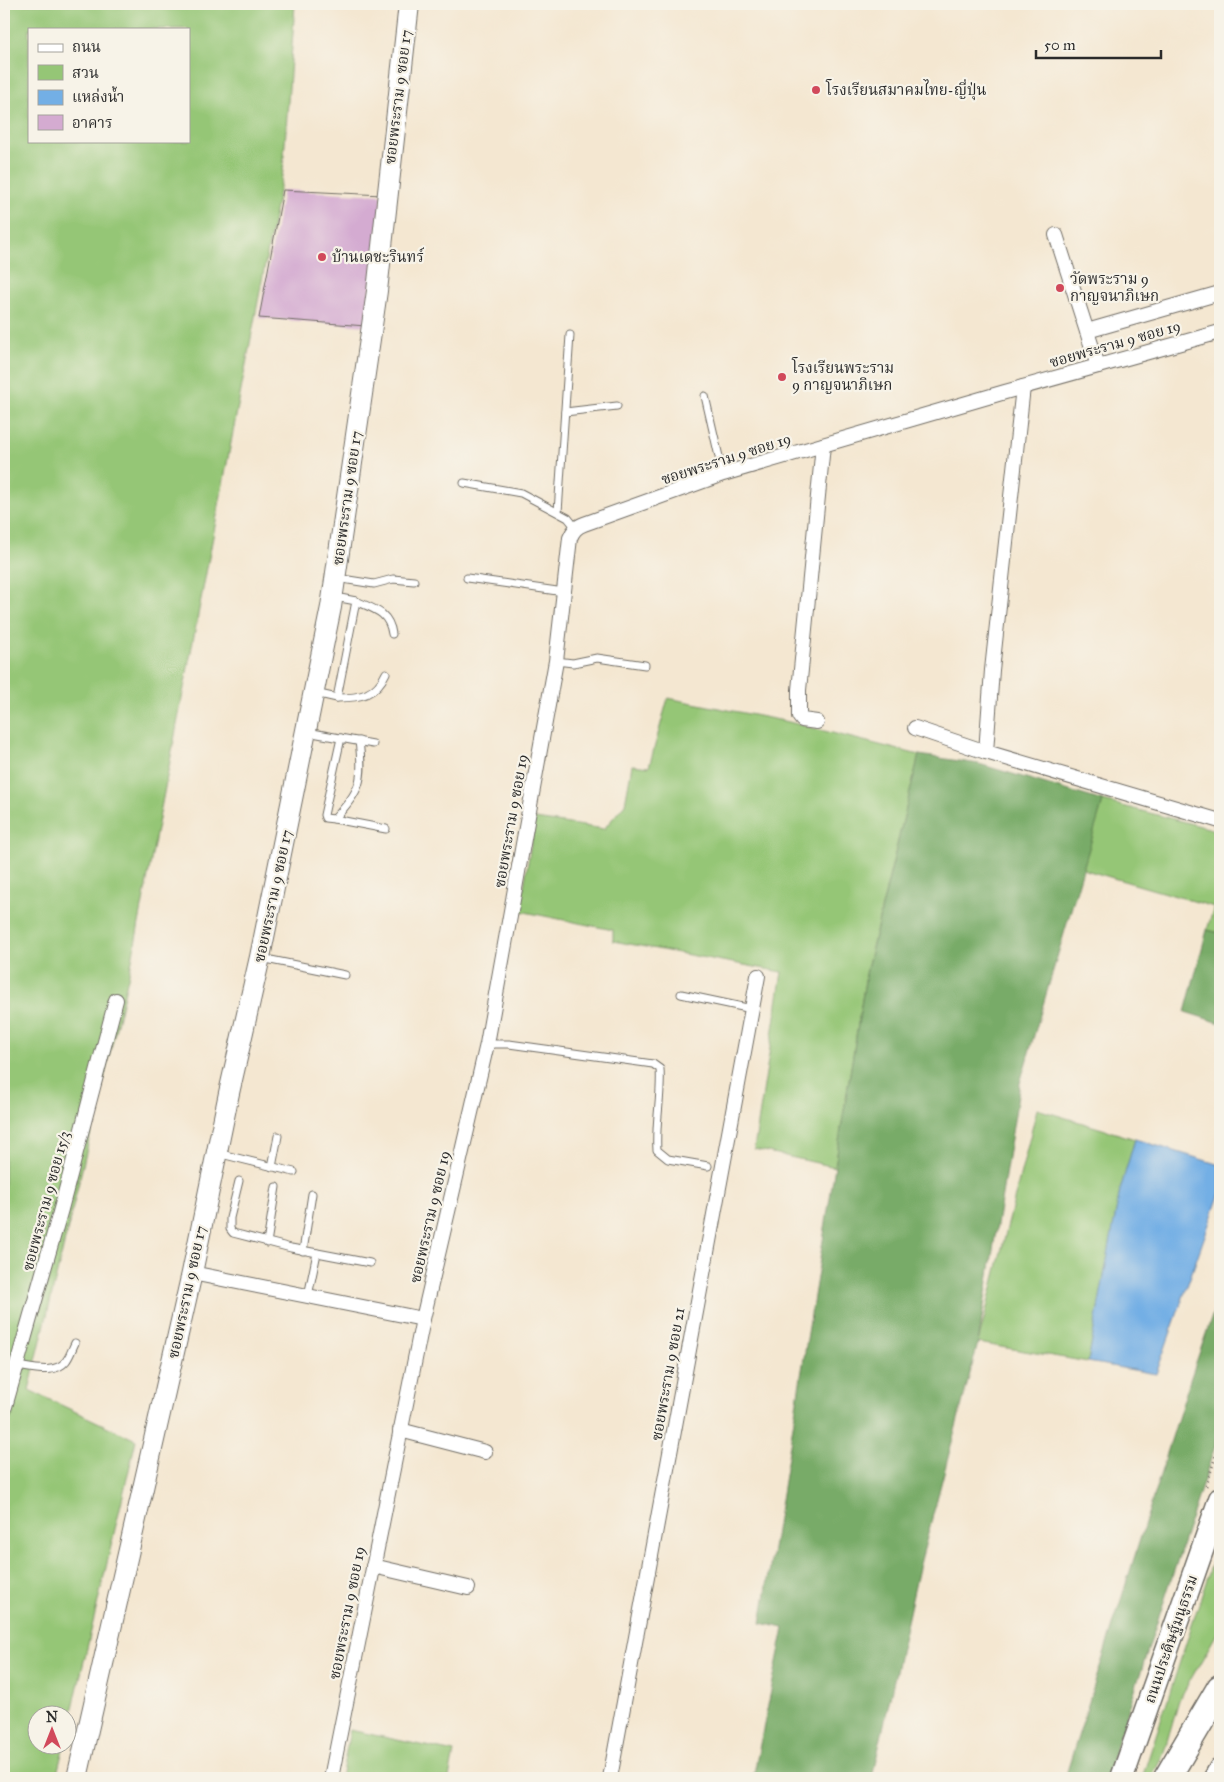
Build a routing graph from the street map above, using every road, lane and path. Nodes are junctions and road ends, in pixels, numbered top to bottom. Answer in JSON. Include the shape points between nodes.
{"nodes":[{"id":1,"x":409,"y":4,"type":"edge"},
{"id":2,"x":1056,"y":235,"type":"dead end"},
{"id":3,"x":1220,"y":293,"type":"edge"},
{"id":4,"x":1087,"y":331,"type":"junction"},
{"id":5,"x":1220,"y":332,"type":"edge"},
{"id":6,"x":570,"y":335,"type":"dead end"},
{"id":7,"x":1098,"y":366,"type":"junction"},
{"id":8,"x":1022,"y":387,"type":"junction"},
{"id":9,"x":705,"y":396,"type":"dead end"},
{"id":10,"x":617,"y":406,"type":"dead end"},
{"id":11,"x":565,"y":412,"type":"junction"},
{"id":12,"x":823,"y":445,"type":"junction"},
{"id":13,"x":723,"y":474,"type":"junction"},
{"id":14,"x":464,"y":483,"type":"dead end"},
{"id":15,"x":558,"y":512,"type":"junction"},
{"id":16,"x":576,"y":528,"type":"junction"},
{"id":17,"x":467,"y":578,"type":"dead end"},
{"id":18,"x":414,"y":581,"type":"dead end"},
{"id":19,"x":334,"y":587,"type":"junction"},
{"id":20,"x":564,"y":592,"type":"junction"},
{"id":21,"x":356,"y":601,"type":"junction"},
{"id":22,"x":392,"y":634,"type":"dead end"},
{"id":23,"x":556,"y":661,"type":"junction"},
{"id":24,"x":645,"y":665,"type":"dead end"},
{"id":25,"x":386,"y":672,"type":"dead end"},
{"id":26,"x":314,"y":693,"type":"junction"},
{"id":27,"x":337,"y":698,"type":"junction"},
{"id":28,"x":817,"y":722,"type":"dead end"},
{"id":29,"x":915,"y":728,"type":"dead end"},
{"id":30,"x":306,"y":732,"type":"junction"},
{"id":31,"x":340,"y":738,"type":"junction"},
{"id":32,"x":359,"y":741,"type":"junction"},
{"id":33,"x":374,"y":744,"type":"dead end"},
{"id":34,"x":986,"y":752,"type":"junction"},
{"id":35,"x":334,"y":819,"type":"junction"},
{"id":36,"x":1220,"y":821,"type":"edge"},
{"id":37,"x":386,"y":828,"type":"dead end"},
{"id":38,"x":260,"y":958,"type":"junction"},
{"id":39,"x":345,"y":975,"type":"dead end"},
{"id":40,"x":758,"y":976,"type":"dead end"},
{"id":41,"x":681,"y":994,"type":"dead end"},
{"id":42,"x":116,"y":1000,"type":"dead end"},
{"id":43,"x":752,"y":1008,"type":"junction"},
{"id":44,"x":487,"y":1044,"type":"junction"},
{"id":45,"x":278,"y":1136,"type":"dead end"},
{"id":46,"x":217,"y":1153,"type":"junction"},
{"id":47,"x":708,"y":1166,"type":"dead end"},
{"id":48,"x":272,"y":1167,"type":"junction"},
{"id":49,"x":294,"y":1172,"type":"dead end"},
{"id":50,"x":239,"y":1180,"type":"dead end"},
{"id":51,"x":276,"y":1188,"type":"dead end"},
{"id":52,"x":312,"y":1194,"type":"dead end"},
{"id":53,"x":267,"y":1243,"type":"junction"},
{"id":54,"x":303,"y":1251,"type":"junction"},
{"id":55,"x":316,"y":1253,"type":"junction"},
{"id":56,"x":370,"y":1263,"type":"dead end"},
{"id":57,"x":192,"y":1273,"type":"junction"},
{"id":58,"x":308,"y":1296,"type":"junction"},
{"id":59,"x":423,"y":1319,"type":"junction"},
{"id":60,"x":75,"y":1343,"type":"dead end"},
{"id":61,"x":17,"y":1366,"type":"junction"},
{"id":62,"x":4,"y":1410,"type":"edge"},
{"id":63,"x":400,"y":1430,"type":"junction"},
{"id":64,"x":485,"y":1452,"type":"dead end"},
{"id":65,"x":1220,"y":1499,"type":"edge"},
{"id":66,"x":373,"y":1566,"type":"junction"},
{"id":67,"x":468,"y":1588,"type":"dead end"},
{"id":68,"x":1220,"y":1688,"type":"edge"},
{"id":69,"x":1220,"y":1769,"type":"edge"},
{"id":70,"x":77,"y":1778,"type":"edge"},
{"id":71,"x":331,"y":1778,"type":"edge"},
{"id":72,"x":610,"y":1778,"type":"edge"},
{"id":73,"x":1122,"y":1778,"type":"edge"},
{"id":74,"x":1167,"y":1778,"type":"edge"},
{"id":75,"x":1214,"y":1778,"type":"edge"}],
"edges":[{"from":1,"to":19,"type":"street","name":"ซอยพระราม 9 ซอย 17","via":[[377,291]]},
{"from":2,"to":4,"type":"street"},
{"from":3,"to":4,"type":"street"},
{"from":4,"to":7,"type":"street"},
{"from":5,"to":7,"type":"street","name":"ซอยพระราม 9 ซอย 19"},
{"from":6,"to":11,"type":"lane"},
{"from":7,"to":8,"type":"street","name":"ซอยพระราม 9 ซอย 19"},
{"from":8,"to":12,"type":"street","name":"ซอยพระราม 9 ซอย 19"},
{"from":8,"to":34,"type":"street"},
{"from":9,"to":13,"type":"lane"},
{"from":10,"to":11,"type":"lane"},
{"from":11,"to":15,"type":"lane"},
{"from":12,"to":13,"type":"street","name":"ซอยพระราม 9 ซอย 19"},
{"from":12,"to":28,"type":"street","via":[[798,716],[802,720]]},
{"from":13,"to":16,"type":"street","name":"ซอยพระราม 9 ซอย 19"},
{"from":14,"to":15,"type":"lane","via":[[520,493]]},
{"from":15,"to":16,"type":"lane"},
{"from":16,"to":20,"type":"street","name":"ซอยพระราม 9 ซอย 19","via":[[570,538]]},
{"from":17,"to":20,"type":"lane"},
{"from":18,"to":19,"type":"lane","via":[[393,579]]},
{"from":19,"to":21,"type":"lane"},
{"from":19,"to":26,"type":"street","name":"ซอยพระราม 9 ซอย 17"},
{"from":20,"to":23,"type":"street","name":"ซอยพระราม 9 ซอย 19"},
{"from":21,"to":22,"type":"lane","via":[[385,616]]},
{"from":21,"to":27,"type":"lane"},
{"from":23,"to":24,"type":"lane","via":[[574,663],[598,658]]},
{"from":23,"to":44,"type":"street","name":"ซอยพระราม 9 ซอย 19"},
{"from":25,"to":27,"type":"lane","via":[[380,685],[369,693]]},
{"from":26,"to":27,"type":"lane"},
{"from":26,"to":30,"type":"street","name":"ซอยพระราม 9 ซอย 17"},
{"from":29,"to":34,"type":"street"},
{"from":30,"to":31,"type":"lane"},
{"from":30,"to":38,"type":"street","name":"ซอยพระราม 9 ซอย 17"},
{"from":31,"to":32,"type":"lane"},
{"from":31,"to":35,"type":"lane","via":[[324,815]]},
{"from":32,"to":33,"type":"lane"},
{"from":32,"to":35,"type":"lane","via":[[360,782]]},
{"from":34,"to":36,"type":"street"},
{"from":35,"to":37,"type":"lane"},
{"from":38,"to":39,"type":"lane"},
{"from":38,"to":46,"type":"street","name":"ซอยพระราม 9 ซอย 17"},
{"from":40,"to":43,"type":"street","name":"ซอยพระราม 9 ซอย 21"},
{"from":41,"to":43,"type":"lane"},
{"from":42,"to":61,"type":"street","name":"ซอยพระราม 9 ซอย 15/3"},
{"from":43,"to":72,"type":"street","name":"ซอยพระราม 9 ซอย 21"},
{"from":44,"to":47,"type":"lane","via":[[509,1044],[652,1064],[660,1069],[661,1080],[657,1150],[668,1159]]},
{"from":44,"to":59,"type":"street","name":"ซอยพระราม 9 ซอย 19"},
{"from":45,"to":48,"type":"lane"},
{"from":46,"to":48,"type":"lane"},
{"from":46,"to":57,"type":"street","name":"ซอยพระราม 9 ซอย 17"},
{"from":48,"to":49,"type":"lane"},
{"from":50,"to":53,"type":"lane","via":[[230,1229],[233,1233]]},
{"from":51,"to":53,"type":"lane"},
{"from":52,"to":54,"type":"lane"},
{"from":53,"to":54,"type":"lane"},
{"from":54,"to":55,"type":"lane"},
{"from":55,"to":56,"type":"lane"},
{"from":55,"to":58,"type":"lane"},
{"from":57,"to":58,"type":"street"},
{"from":57,"to":70,"type":"street","name":"ซอยพระราม 9 ซอย 17"},
{"from":58,"to":59,"type":"street"},
{"from":59,"to":63,"type":"street","name":"ซอยพระราม 9 ซอย 19"},
{"from":60,"to":61,"type":"lane","via":[[61,1366],[48,1370]]},
{"from":61,"to":62,"type":"street","name":"ซอยพระราม 9 ซอย 15/3"},
{"from":63,"to":64,"type":"street"},
{"from":63,"to":66,"type":"street","name":"ซอยพระราม 9 ซอย 19"},
{"from":65,"to":73,"type":"main road","name":"ถนนประดิษฐ์มนูธรรม"},
{"from":66,"to":67,"type":"street"},
{"from":66,"to":71,"type":"street","name":"ซอยพระราม 9 ซอย 19"},
{"from":68,"to":74,"type":"highway"},
{"from":69,"to":75,"type":"main road"}]}
